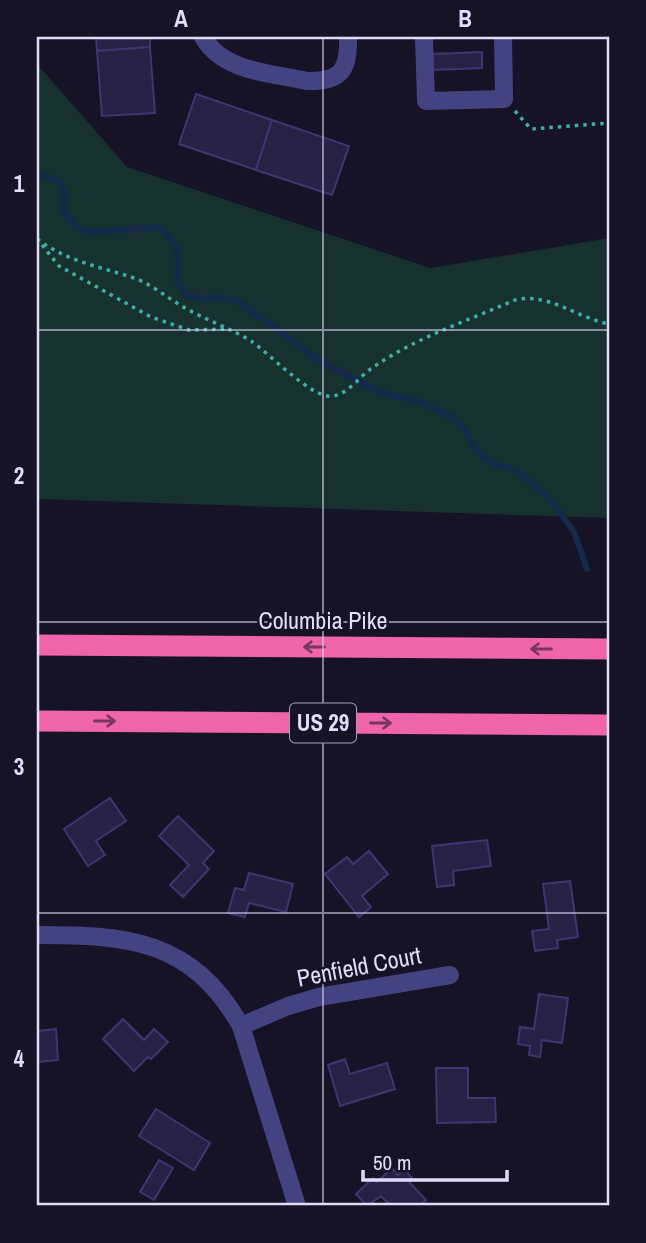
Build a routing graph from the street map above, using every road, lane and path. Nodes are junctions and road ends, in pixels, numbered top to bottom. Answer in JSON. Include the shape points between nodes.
{"nodes":[{"id":1,"x":203,"y":37,"type":"edge"},
{"id":2,"x":348,"y":37,"type":"edge"},
{"id":3,"x":425,"y":37,"type":"edge"},
{"id":4,"x":502,"y":37,"type":"edge"},
{"id":5,"x":504,"y":99,"type":"junction"},
{"id":6,"x":609,"y":123,"type":"edge"},
{"id":7,"x":38,"y":240,"type":"edge"},
{"id":8,"x":609,"y":324,"type":"edge"},
{"id":9,"x":231,"y":329,"type":"junction"},
{"id":10,"x":38,"y":645,"type":"edge"},
{"id":11,"x":609,"y":649,"type":"edge"},
{"id":12,"x":37,"y":721,"type":"edge"},
{"id":13,"x":609,"y":724,"type":"edge"},
{"id":14,"x":37,"y":935,"type":"edge"},
{"id":15,"x":450,"y":975,"type":"dead end"},
{"id":16,"x":240,"y":1026,"type":"junction"},
{"id":17,"x":298,"y":1206,"type":"edge"}],
"edges":[{"from":1,"to":2,"type":"street","via":[[219,56],[236,65],[319,82],[346,66]]},
{"from":3,"to":5,"type":"street","via":[[426,101]]},
{"from":4,"to":5,"type":"street"},
{"from":5,"to":6,"type":"path","via":[[531,129]]},
{"from":7,"to":9,"type":"path","via":[[73,260],[136,279],[202,318]]},
{"from":7,"to":9,"type":"path","via":[[60,266],[151,317],[189,330]]},
{"from":8,"to":9,"type":"path","via":[[547,300],[515,299],[405,348],[332,396],[292,376]]},
{"from":11,"to":10,"type":"highway","name":"Columbia Pike","one_way":true},
{"from":12,"to":13,"type":"highway","number":"US 29","one_way":true},
{"from":14,"to":16,"type":"street","via":[[100,935],[154,946],[213,985]]},
{"from":15,"to":16,"type":"street","name":"Penfield Court","via":[[319,997]]},
{"from":16,"to":17,"type":"street"}]}
